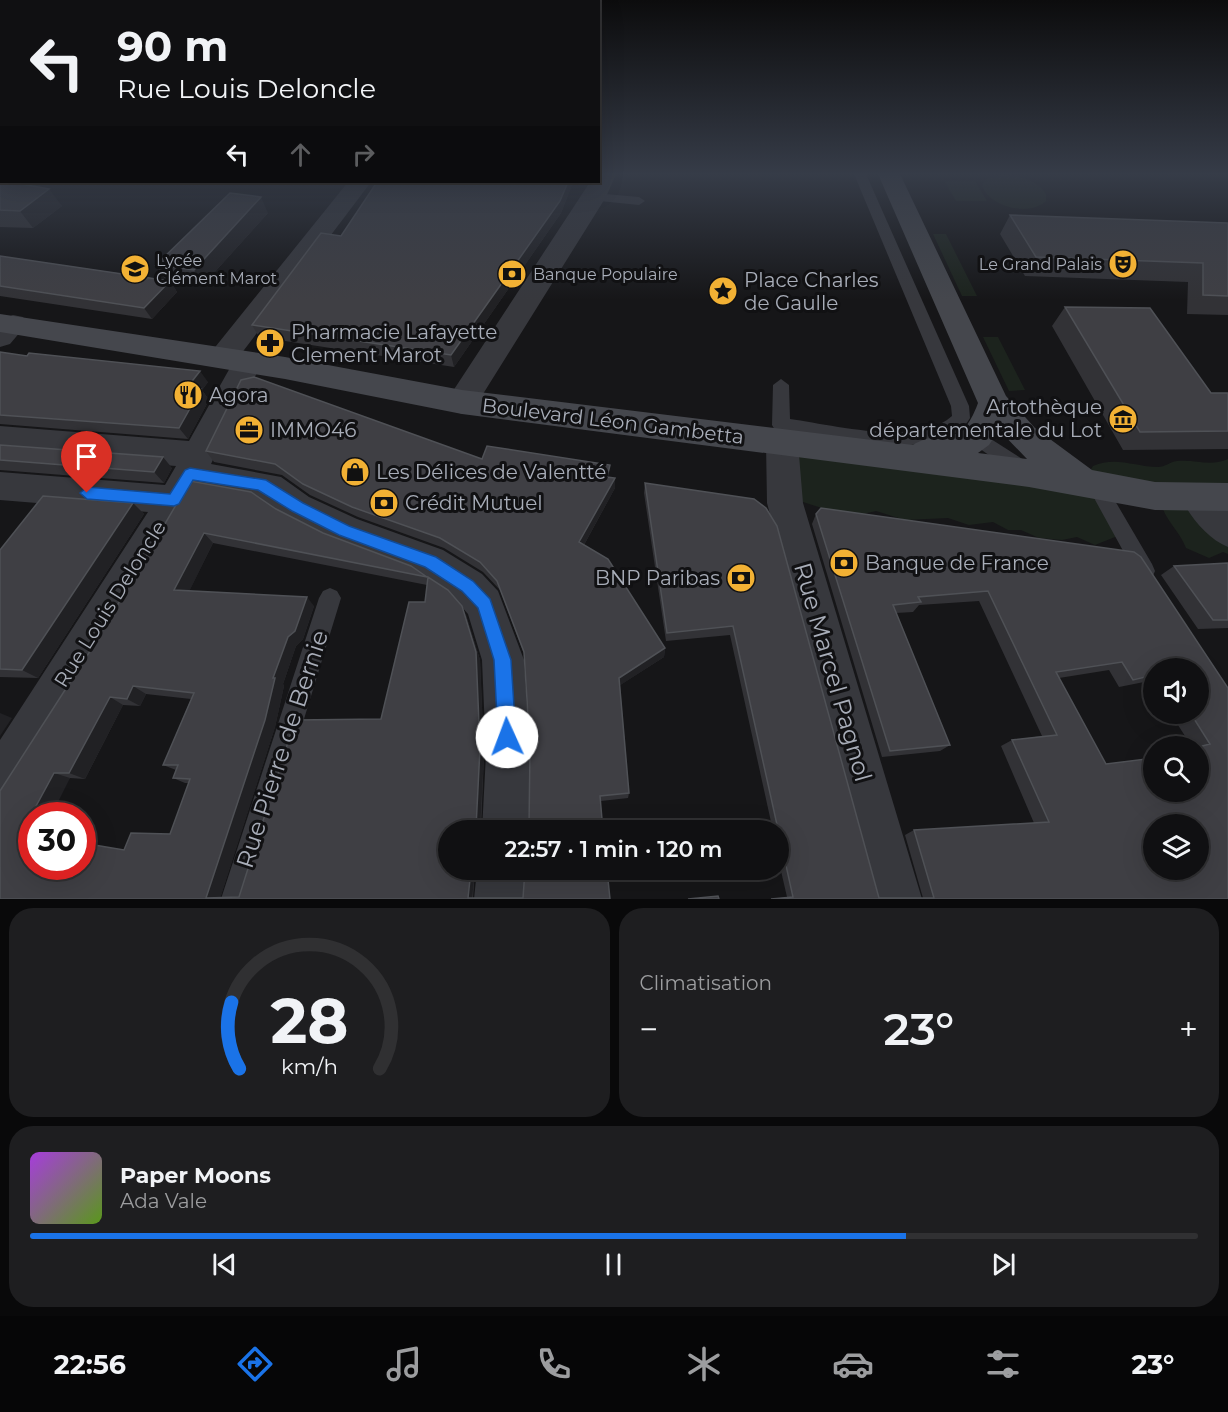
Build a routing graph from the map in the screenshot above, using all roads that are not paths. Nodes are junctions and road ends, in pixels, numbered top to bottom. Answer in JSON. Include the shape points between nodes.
{"nodes":[{"id":1,"x":332,"y":216,"type":"edge"},
{"id":2,"x":581,"y":216,"type":"edge"},
{"id":3,"x":878,"y":216,"type":"edge"},
{"id":4,"x":908,"y":216,"type":"edge"},
{"id":5,"x":4,"y":328,"type":"edge"},
{"id":6,"x":236,"y":360,"type":"junction"},
{"id":7,"x":781,"y":385,"type":"dead end"},
{"id":8,"x":462,"y":402,"type":"junction"},
{"id":9,"x":994,"y":403,"type":"junction"},
{"id":10,"x":967,"y":431,"type":"junction"},
{"id":11,"x":0,"y":439,"type":"edge"},
{"id":12,"x":782,"y":443,"type":"junction"},
{"id":13,"x":888,"y":456,"type":"junction"},
{"id":14,"x":1029,"y":473,"type":"junction"},
{"id":15,"x":188,"y":476,"type":"junction"},
{"id":16,"x":0,"y":486,"type":"edge"},
{"id":17,"x":1097,"y":487,"type":"junction"},
{"id":18,"x":1213,"y":498,"type":"edge"},
{"id":19,"x":1228,"y":531,"type":"edge"},
{"id":20,"x":1155,"y":588,"type":"edge"},
{"id":21,"x":330,"y":598,"type":"dead end"},
{"id":22,"x":0,"y":780,"type":"edge"},
{"id":23,"x":506,"y":820,"type":"edge"},
{"id":24,"x":501,"y":880,"type":"edge"},
{"id":25,"x":235,"y":899,"type":"edge"},
{"id":26,"x":499,"y":899,"type":"edge"},
{"id":27,"x":897,"y":899,"type":"edge"}],
"edges":[{"from":1,"to":6,"type":"street","name":"Rue Louis Deloncle","via":[[302,252]]},
{"from":2,"to":8,"type":"street"},
{"from":3,"to":10,"type":"lane","via":[[960,406]]},
{"from":4,"to":9,"type":"main road"},
{"from":5,"to":6,"type":"main road","name":"Boulevard Léon Gambetta"},
{"from":6,"to":8,"type":"main road","name":"Boulevard Léon Gambetta"},
{"from":6,"to":15,"type":"street","name":"Rue Louis Deloncle","via":[[235,382]]},
{"from":7,"to":10,"type":"lane","via":[[781,425],[904,440]]},
{"from":8,"to":12,"type":"main road","name":"Boulevard Léon Gambetta"},
{"from":9,"to":10,"type":"main road","via":[[986,427]]},
{"from":9,"to":17,"type":"main road","via":[[1048,458]]},
{"from":10,"to":13,"type":"main road","via":[[954,450]]},
{"from":10,"to":14,"type":"lane"},
{"from":11,"to":15,"type":"street"},
{"from":12,"to":13,"type":"main road","name":"Boulevard Léon Gambetta"},
{"from":12,"to":27,"type":"street","name":"Rue Marcel Pagnol","via":[[785,503]]},
{"from":13,"to":14,"type":"main road","name":"Boulevard Léon Gambetta"},
{"from":14,"to":17,"type":"main road","name":"Boulevard Léon Gambetta"},
{"from":15,"to":16,"type":"street"},
{"from":15,"to":22,"type":"street","name":"Rue Louis Deloncle"},
{"from":15,"to":23,"type":"street","via":[[261,484],[351,536],[430,562],[468,586],[484,604],[503,660],[508,754]]},
{"from":17,"to":18,"type":"main road","name":"Boulevard Léon Gambetta","via":[[1155,496]]},
{"from":17,"to":20,"type":"lane"},
{"from":18,"to":19,"type":"street"},
{"from":21,"to":25,"type":"lane","name":"Rue Pierre de Bernie"},
{"from":24,"to":26,"type":"street"}]}
